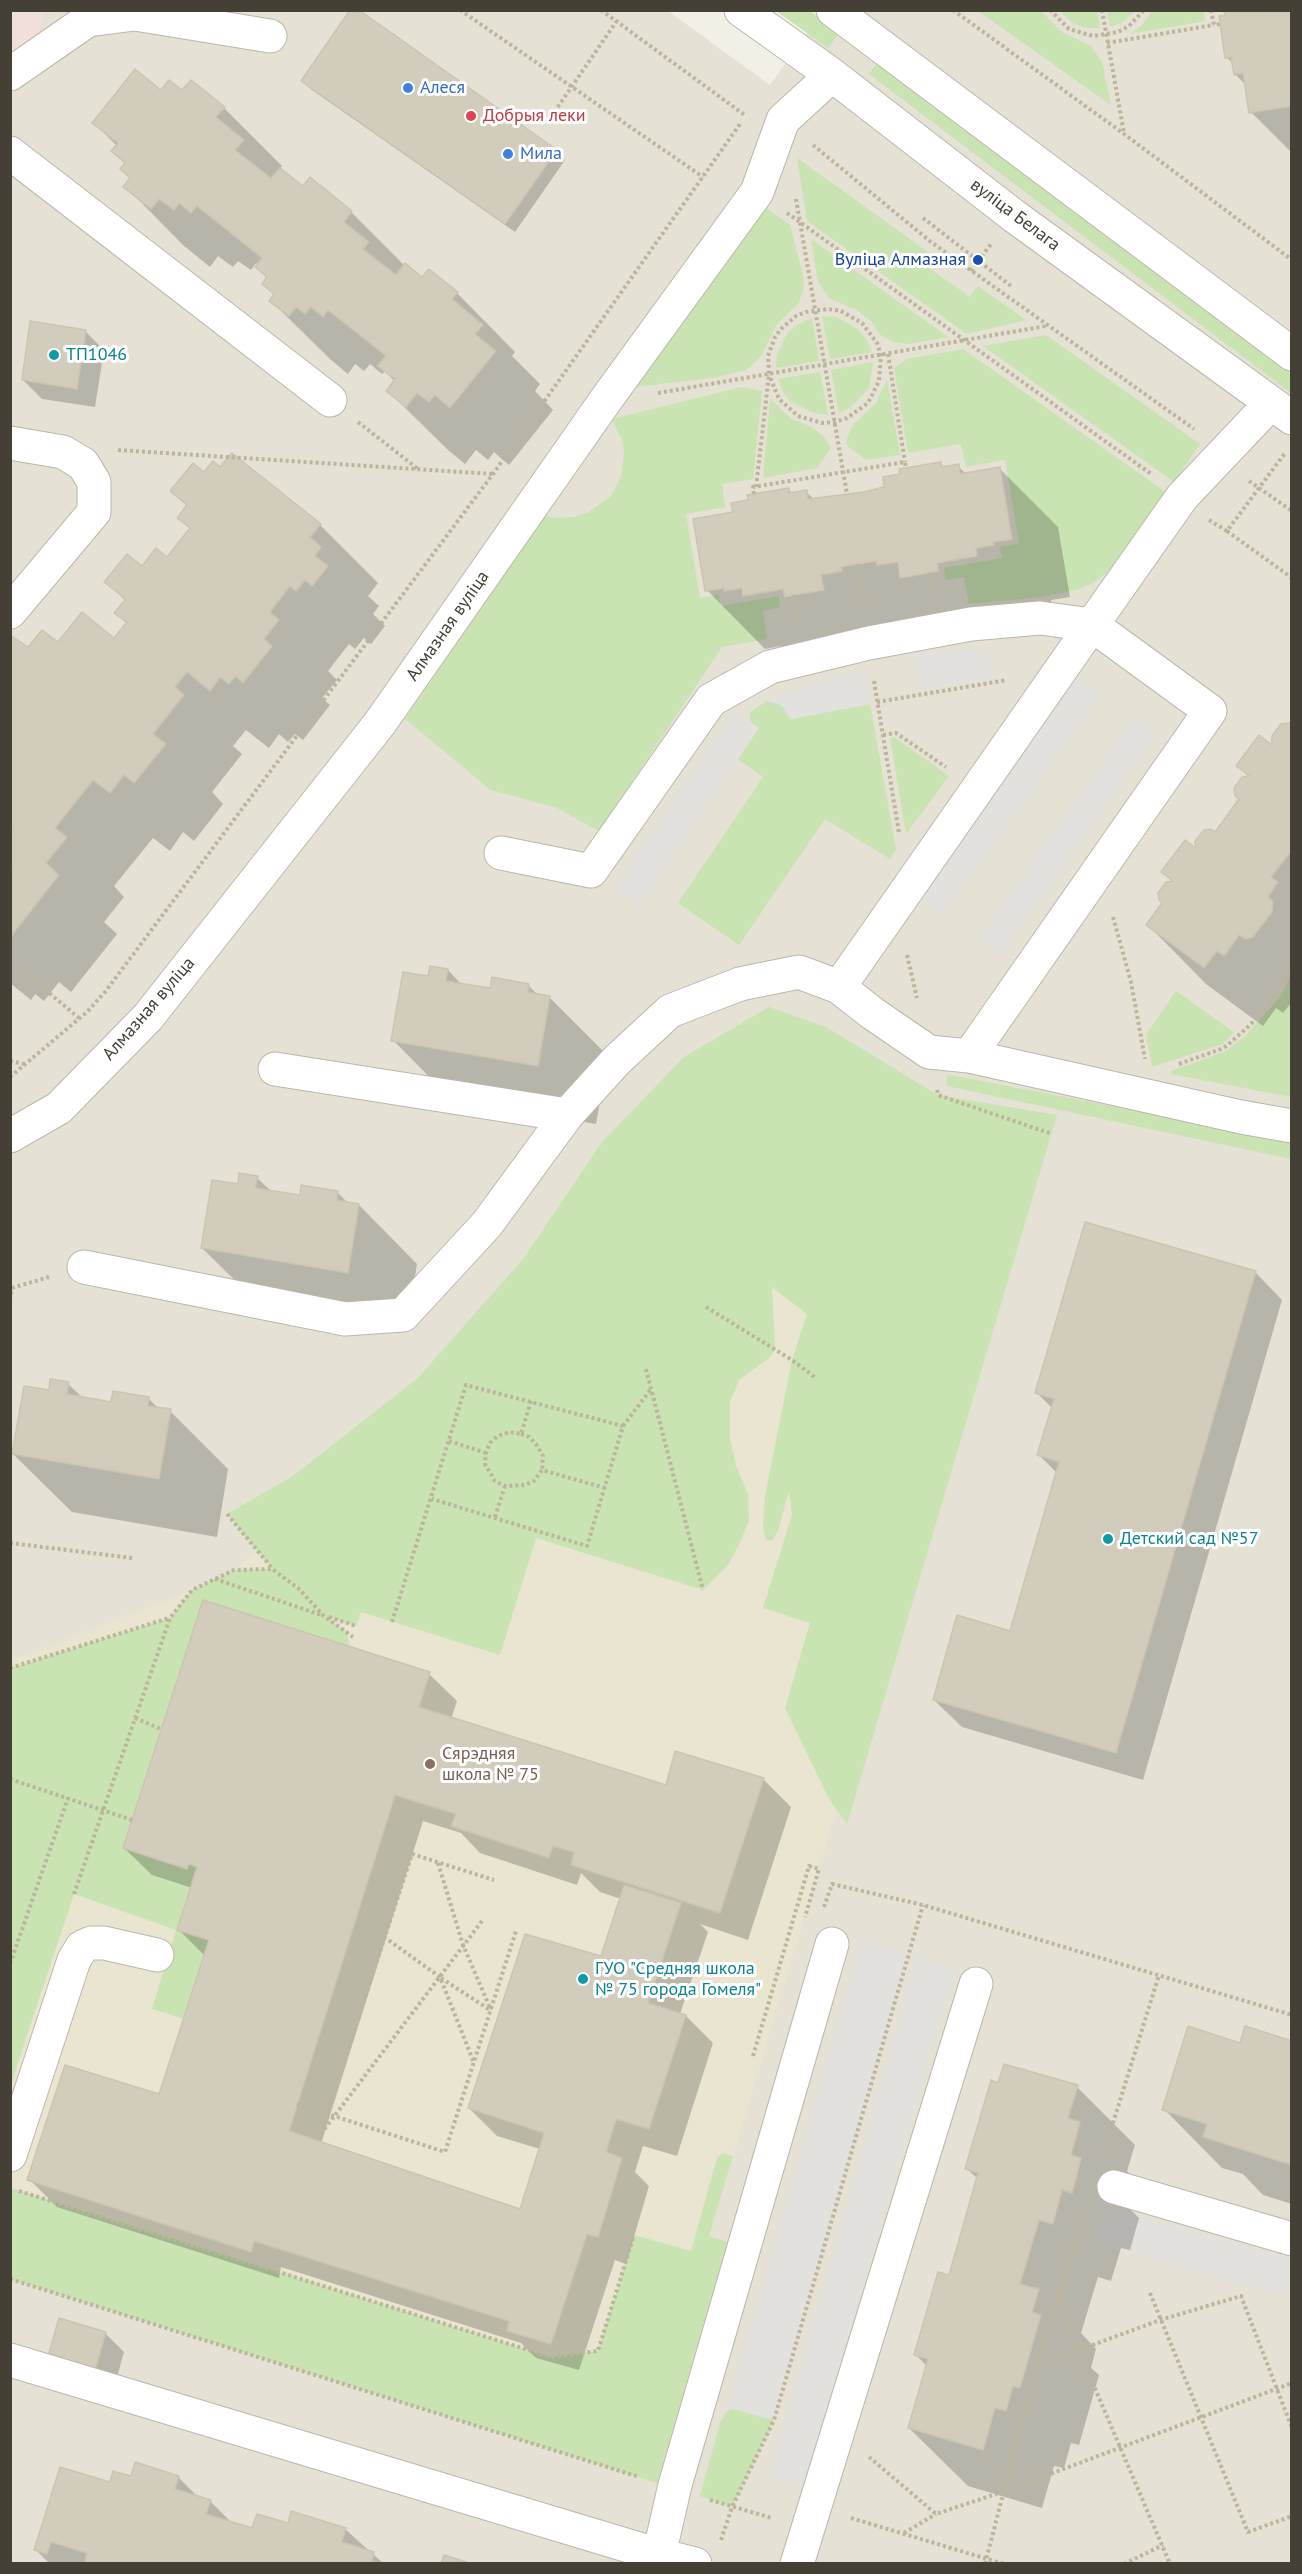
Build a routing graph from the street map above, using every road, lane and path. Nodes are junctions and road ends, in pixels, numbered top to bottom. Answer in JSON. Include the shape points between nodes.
{"nodes":[{"id":1,"x":460,"y":10,"type":"edge"},
{"id":2,"x":601,"y":10,"type":"edge"},
{"id":3,"x":741,"y":10,"type":"edge"},
{"id":4,"x":833,"y":10,"type":"edge"},
{"id":5,"x":953,"y":10,"type":"edge"},
{"id":6,"x":1050,"y":10,"type":"edge"},
{"id":7,"x":1102,"y":10,"type":"edge"},
{"id":8,"x":1144,"y":10,"type":"edge"},
{"id":9,"x":1211,"y":10,"type":"edge"},
{"id":10,"x":89,"y":15,"type":"edge"},
{"id":11,"x":616,"y":22,"type":"junction"},
{"id":12,"x":1220,"y":24,"type":"dead end"},
{"id":13,"x":1214,"y":25,"type":"junction"},
{"id":14,"x":270,"y":36,"type":"dead end"},
{"id":15,"x":1106,"y":36,"type":"junction"},
{"id":16,"x":1107,"y":43,"type":"junction"},
{"id":17,"x":10,"y":74,"type":"edge"},
{"id":18,"x":832,"y":75,"type":"junction"},
{"id":19,"x":570,"y":86,"type":"junction"},
{"id":20,"x":745,"y":116,"type":"junction"},
{"id":21,"x":551,"y":117,"type":"dead end"},
{"id":22,"x":783,"y":120,"type":"junction"},
{"id":23,"x":1124,"y":134,"type":"junction"},
{"id":24,"x":10,"y":153,"type":"edge"},
{"id":25,"x":703,"y":177,"type":"junction"},
{"id":26,"x":794,"y":188,"type":"dead end"},
{"id":27,"x":757,"y":192,"type":"junction"},
{"id":28,"x":923,"y":218,"type":"dead end"},
{"id":29,"x":800,"y":221,"type":"junction"},
{"id":30,"x":978,"y":260,"type":"junction"},
{"id":31,"x":1292,"y":260,"type":"edge"},
{"id":32,"x":971,"y":271,"type":"junction"},
{"id":33,"x":1011,"y":286,"type":"dead end"},
{"id":34,"x":815,"y":309,"type":"junction"},
{"id":35,"x":1047,"y":326,"type":"junction"},
{"id":36,"x":964,"y":340,"type":"junction"},
{"id":37,"x":1290,"y":350,"type":"edge"},
{"id":38,"x":888,"y":354,"type":"junction"},
{"id":39,"x":881,"y":355,"type":"junction"},
{"id":40,"x":825,"y":366,"type":"junction"},
{"id":41,"x":769,"y":375,"type":"junction"},
{"id":42,"x":330,"y":400,"type":"joint"},
{"id":43,"x":605,"y":401,"type":"junction"},
{"id":44,"x":1281,"y":410,"type":"edge"},
{"id":45,"x":835,"y":422,"type":"junction"},
{"id":46,"x":10,"y":443,"type":"edge"},
{"id":47,"x":63,"y":452,"type":"junction"},
{"id":48,"x":1218,"y":460,"type":"junction"},
{"id":49,"x":905,"y":462,"type":"junction"},
{"id":50,"x":906,"y":468,"type":"dead end"},
{"id":51,"x":419,"y":469,"type":"junction"},
{"id":52,"x":843,"y":472,"type":"junction"},
{"id":53,"x":493,"y":474,"type":"junction"},
{"id":54,"x":756,"y":487,"type":"junction"},
{"id":55,"x":754,"y":494,"type":"dead end"},
{"id":56,"x":847,"y":494,"type":"dead end"},
{"id":57,"x":1182,"y":497,"type":"junction"},
{"id":58,"x":1292,"y":511,"type":"edge"},
{"id":59,"x":1227,"y":531,"type":"dead end"},
{"id":60,"x":858,"y":564,"type":"dead end"},
{"id":61,"x":929,"y":573,"type":"dead end"},
{"id":62,"x":1292,"y":578,"type":"edge"},
{"id":63,"x":931,"y":587,"type":"dead end"},
{"id":64,"x":794,"y":596,"type":"dead end"},
{"id":65,"x":796,"y":610,"type":"dead end"},
{"id":66,"x":10,"y":612,"type":"edge"},
{"id":67,"x":1092,"y":625,"type":"junction"},
{"id":68,"x":869,"y":643,"type":"junction"},
{"id":69,"x":1017,"y":679,"type":"dead end"},
{"id":70,"x":877,"y":702,"type":"junction"},
{"id":71,"x":883,"y":735,"type":"junction"},
{"id":72,"x":950,"y":770,"type":"dead end"},
{"id":73,"x":901,"y":844,"type":"dead end"},
{"id":74,"x":501,"y":853,"type":"dead end"},
{"id":75,"x":1110,"y":907,"type":"dead end"},
{"id":76,"x":1292,"y":962,"type":"edge"},
{"id":77,"x":10,"y":967,"type":"edge"},
{"id":78,"x":839,"y":987,"type":"junction"},
{"id":79,"x":79,"y":1018,"type":"junction"},
{"id":80,"x":969,"y":1056,"type":"junction"},
{"id":81,"x":10,"y":1061,"type":"edge"},
{"id":82,"x":1146,"y":1063,"type":"dead end"},
{"id":83,"x":26,"y":1064,"type":"junction"},
{"id":84,"x":1170,"y":1067,"type":"dead end"},
{"id":85,"x":275,"y":1069,"type":"dead end"},
{"id":86,"x":10,"y":1077,"type":"edge"},
{"id":87,"x":938,"y":1095,"type":"dead end"},
{"id":88,"x":567,"y":1115,"type":"junction"},
{"id":89,"x":1292,"y":1126,"type":"edge"},
{"id":90,"x":1052,"y":1134,"type":"dead end"},
{"id":91,"x":10,"y":1136,"type":"edge"},
{"id":92,"x":84,"y":1267,"type":"joint"},
{"id":93,"x":11,"y":1288,"type":"edge"},
{"id":94,"x":10,"y":1300,"type":"edge"},
{"id":95,"x":706,"y":1307,"type":"dead end"},
{"id":96,"x":646,"y":1369,"type":"dead end"},
{"id":97,"x":816,"y":1378,"type":"dead end"},
{"id":98,"x":651,"y":1389,"type":"junction"},
{"id":99,"x":531,"y":1401,"type":"junction"},
{"id":100,"x":623,"y":1426,"type":"junction"},
{"id":101,"x":521,"y":1434,"type":"junction"},
{"id":102,"x":449,"y":1441,"type":"junction"},
{"id":103,"x":486,"y":1453,"type":"junction"},
{"id":104,"x":542,"y":1470,"type":"junction"},
{"id":105,"x":505,"y":1486,"type":"junction"},
{"id":106,"x":605,"y":1488,"type":"junction"},
{"id":107,"x":432,"y":1499,"type":"junction"},
{"id":108,"x":227,"y":1514,"type":"dead end"},
{"id":109,"x":495,"y":1517,"type":"junction"},
{"id":110,"x":539,"y":1531,"type":"junction"},
{"id":111,"x":536,"y":1538,"type":"dead end"},
{"id":112,"x":10,"y":1543,"type":"edge"},
{"id":113,"x":132,"y":1558,"type":"dead end"},
{"id":114,"x":272,"y":1569,"type":"junction"},
{"id":115,"x":214,"y":1579,"type":"junction"},
{"id":116,"x":703,"y":1590,"type":"dead end"},
{"id":117,"x":324,"y":1616,"type":"junction"},
{"id":118,"x":170,"y":1618,"type":"junction"},
{"id":119,"x":392,"y":1622,"type":"dead end"},
{"id":120,"x":356,"y":1626,"type":"dead end"},
{"id":121,"x":353,"y":1637,"type":"dead end"},
{"id":122,"x":10,"y":1668,"type":"edge"},
{"id":123,"x":135,"y":1718,"type":"junction"},
{"id":124,"x":161,"y":1729,"type":"dead end"},
{"id":125,"x":10,"y":1779,"type":"edge"},
{"id":126,"x":68,"y":1798,"type":"junction"},
{"id":127,"x":104,"y":1810,"type":"junction"},
{"id":128,"x":132,"y":1820,"type":"dead end"},
{"id":129,"x":437,"y":1862,"type":"junction"},
{"id":130,"x":494,"y":1880,"type":"dead end"},
{"id":131,"x":74,"y":1894,"type":"dead end"},
{"id":132,"x":482,"y":1921,"type":"dead end"},
{"id":133,"x":516,"y":1931,"type":"dead end"},
{"id":134,"x":384,"y":1938,"type":"junction"},
{"id":135,"x":832,"y":1944,"type":"dead end"},
{"id":136,"x":463,"y":1945,"type":"junction"},
{"id":137,"x":13,"y":1951,"type":"edge"},
{"id":138,"x":157,"y":1955,"type":"dead end"},
{"id":139,"x":10,"y":1964,"type":"edge"},
{"id":140,"x":1159,"y":1975,"type":"junction"},
{"id":141,"x":440,"y":1977,"type":"junction"},
{"id":142,"x":976,"y":1984,"type":"dead end"},
{"id":143,"x":491,"y":2010,"type":"junction"},
{"id":144,"x":1292,"y":2015,"type":"edge"},
{"id":145,"x":474,"y":2063,"type":"junction"},
{"id":146,"x":297,"y":2104,"type":"dead end"},
{"id":147,"x":327,"y":2114,"type":"junction"},
{"id":148,"x":334,"y":2116,"type":"junction"},
{"id":149,"x":10,"y":2155,"type":"edge"},
{"id":150,"x":1107,"y":2175,"type":"joint"},
{"id":151,"x":10,"y":2188,"type":"edge"},
{"id":152,"x":1087,"y":2205,"type":"dead end"},
{"id":153,"x":634,"y":2235,"type":"dead end"},
{"id":154,"x":1292,"y":2239,"type":"edge"},
{"id":155,"x":10,"y":2279,"type":"edge"},
{"id":156,"x":1059,"y":2290,"type":"junction"},
{"id":157,"x":1149,"y":2293,"type":"dead end"},
{"id":158,"x":1160,"y":2320,"type":"junction"},
{"id":159,"x":1079,"y":2350,"type":"junction"},
{"id":160,"x":10,"y":2360,"type":"edge"},
{"id":161,"x":1036,"y":2367,"type":"junction"},
{"id":162,"x":1292,"y":2383,"type":"edge"},
{"id":163,"x":1275,"y":2388,"type":"junction"},
{"id":164,"x":1201,"y":2418,"type":"junction"},
{"id":165,"x":1292,"y":2428,"type":"edge"},
{"id":166,"x":1119,"y":2447,"type":"junction"},
{"id":167,"x":863,"y":2452,"type":"dead end"},
{"id":168,"x":646,"y":2479,"type":"dead end"},
{"id":169,"x":1005,"y":2491,"type":"junction"},
{"id":170,"x":936,"y":2514,"type":"junction"},
{"id":171,"x":842,"y":2516,"type":"dead end"},
{"id":172,"x":1292,"y":2516,"type":"edge"},
{"id":173,"x":904,"y":2533,"type":"junction"},
{"id":174,"x":720,"y":2542,"type":"dead end"},
{"id":175,"x":1162,"y":2545,"type":"junction"},
{"id":176,"x":658,"y":2559,"type":"edge"},
{"id":177,"x":986,"y":2561,"type":"edge"},
{"id":178,"x":695,"y":2564,"type":"edge"},
{"id":179,"x":797,"y":2564,"type":"edge"},
{"id":180,"x":1004,"y":2564,"type":"edge"},
{"id":181,"x":1124,"y":2564,"type":"edge"},
{"id":182,"x":1170,"y":2564,"type":"edge"}],
"edges":[{"from":1,"to":19,"type":"path"},
{"from":2,"to":11,"type":"path"},
{"from":3,"to":18,"type":"street","name":"вуліца Белага"},
{"from":4,"to":37,"type":"street"},
{"from":5,"to":23,"type":"path"},
{"from":6,"to":15,"type":"path","via":[[1069,29]]},
{"from":7,"to":15,"type":"path"},
{"from":8,"to":15,"type":"path","via":[[1129,26]]},
{"from":9,"to":13,"type":"path"},
{"from":10,"to":14,"type":"street","via":[[135,14]]},
{"from":10,"to":17,"type":"street"},
{"from":11,"to":19,"type":"path"},
{"from":11,"to":20,"type":"path"},
{"from":12,"to":13,"type":"path"},
{"from":13,"to":16,"type":"path"},
{"from":15,"to":16,"type":"path"},
{"from":16,"to":23,"type":"path"},
{"from":18,"to":22,"type":"street","name":"Алмазная вуліца"},
{"from":18,"to":44,"type":"street","name":"вуліца Белага","via":[[1014,216]]},
{"from":19,"to":21,"type":"path"},
{"from":19,"to":25,"type":"path"},
{"from":20,"to":22,"type":"path"},
{"from":20,"to":25,"type":"path"},
{"from":22,"to":27,"type":"street","name":"Алмазная вуліца"},
{"from":22,"to":32,"type":"path"},
{"from":23,"to":31,"type":"path"},
{"from":24,"to":42,"type":"street"},
{"from":25,"to":53,"type":"path"},
{"from":26,"to":29,"type":"path"},
{"from":27,"to":29,"type":"path"},
{"from":27,"to":43,"type":"street","name":"Алмазная вуліца"},
{"from":28,"to":30,"type":"path"},
{"from":29,"to":34,"type":"path"},
{"from":29,"to":36,"type":"path"},
{"from":30,"to":32,"type":"path"},
{"from":30,"to":33,"type":"path"},
{"from":32,"to":35,"type":"path"},
{"from":34,"to":39,"type":"path","via":[[852,316],[871,332]]},
{"from":34,"to":40,"type":"path"},
{"from":34,"to":41,"type":"path","via":[[796,316],[776,337],[768,356]]},
{"from":35,"to":36,"type":"path"},
{"from":35,"to":48,"type":"path","via":[[1198,433]]},
{"from":36,"to":38,"type":"path"},
{"from":36,"to":57,"type":"path"},
{"from":38,"to":39,"type":"path"},
{"from":38,"to":49,"type":"path"},
{"from":39,"to":40,"type":"path"},
{"from":39,"to":45,"type":"path","via":[[879,381],[868,403]]},
{"from":40,"to":41,"type":"path"},
{"from":40,"to":45,"type":"path"},
{"from":41,"to":43,"type":"path"},
{"from":41,"to":45,"type":"path","via":[[778,399],[798,416],[822,423]]},
{"from":41,"to":54,"type":"path"},
{"from":42,"to":51,"type":"path"},
{"from":43,"to":91,"type":"street","name":"Алмазная вуліца","via":[[380,723],[148,1017],[59,1108]]},
{"from":44,"to":48,"type":"street"},
{"from":45,"to":52,"type":"path"},
{"from":46,"to":47,"type":"street"},
{"from":47,"to":51,"type":"path","via":[[110,450]]},
{"from":47,"to":66,"type":"street","via":[[83,464],[94,482],[94,512]]},
{"from":48,"to":57,"type":"street"},
{"from":48,"to":58,"type":"path"},
{"from":49,"to":50,"type":"path"},
{"from":49,"to":52,"type":"path"},
{"from":51,"to":53,"type":"path"},
{"from":52,"to":54,"type":"path"},
{"from":52,"to":56,"type":"path"},
{"from":53,"to":79,"type":"path","via":[[105,992]]},
{"from":54,"to":55,"type":"path"},
{"from":57,"to":67,"type":"street"},
{"from":59,"to":62,"type":"path"},
{"from":60,"to":68,"type":"path"},
{"from":61,"to":63,"type":"path"},
{"from":64,"to":65,"type":"path"},
{"from":67,"to":68,"type":"street","via":[[1040,618],[971,624]]},
{"from":67,"to":78,"type":"street"},
{"from":67,"to":80,"type":"street","via":[[1210,711]]},
{"from":68,"to":70,"type":"path"},
{"from":68,"to":74,"type":"street","via":[[770,667],[711,700],[591,871]]},
{"from":69,"to":70,"type":"path"},
{"from":70,"to":71,"type":"path"},
{"from":71,"to":72,"type":"path","via":[[896,733]]},
{"from":71,"to":73,"type":"path"},
{"from":75,"to":82,"type":"path","via":[[1131,982]]},
{"from":76,"to":84,"type":"path","via":[[1279,993],[1264,1013],[1233,1041],[1224,1048]]},
{"from":77,"to":79,"type":"path","via":[[24,972]]},
{"from":78,"to":80,"type":"street","via":[[929,1052]]},
{"from":78,"to":88,"type":"street","via":[[798,972],[740,984],[670,1011],[617,1060]]},
{"from":79,"to":83,"type":"path"},
{"from":80,"to":89,"type":"street"},
{"from":81,"to":83,"type":"path"},
{"from":83,"to":86,"type":"path"},
{"from":85,"to":88,"type":"street"},
{"from":87,"to":90,"type":"path"},
{"from":88,"to":92,"type":"street","via":[[487,1224],[403,1316],[345,1319]]},
{"from":92,"to":93,"type":"path"},
{"from":93,"to":94,"type":"path"},
{"from":95,"to":97,"type":"path"},
{"from":96,"to":98,"type":"path"},
{"from":98,"to":100,"type":"path"},
{"from":98,"to":116,"type":"path"},
{"from":99,"to":100,"type":"path"},
{"from":99,"to":101,"type":"path"},
{"from":99,"to":102,"type":"path","via":[[466,1384]]},
{"from":100,"to":106,"type":"path"},
{"from":101,"to":103,"type":"path","via":[[498,1436]]},
{"from":101,"to":104,"type":"path","via":[[536,1443],[543,1456]]},
{"from":102,"to":103,"type":"path"},
{"from":102,"to":107,"type":"path"},
{"from":103,"to":105,"type":"path","via":[[489,1473]]},
{"from":104,"to":105,"type":"path","via":[[525,1485]]},
{"from":104,"to":106,"type":"path"},
{"from":105,"to":109,"type":"path"},
{"from":106,"to":110,"type":"path","via":[[587,1546]]},
{"from":107,"to":109,"type":"path"},
{"from":107,"to":119,"type":"path"},
{"from":108,"to":114,"type":"path"},
{"from":109,"to":110,"type":"path"},
{"from":110,"to":111,"type":"path"},
{"from":112,"to":113,"type":"path"},
{"from":114,"to":115,"type":"path","via":[[234,1569]]},
{"from":114,"to":117,"type":"path","via":[[298,1588]]},
{"from":115,"to":117,"type":"path"},
{"from":115,"to":118,"type":"path","via":[[192,1590]]},
{"from":117,"to":120,"type":"path"},
{"from":117,"to":121,"type":"path"},
{"from":118,"to":122,"type":"path"},
{"from":118,"to":123,"type":"path"},
{"from":123,"to":124,"type":"path"},
{"from":123,"to":127,"type":"path"},
{"from":125,"to":126,"type":"path"},
{"from":126,"to":127,"type":"path"},
{"from":126,"to":137,"type":"path"},
{"from":127,"to":128,"type":"path"},
{"from":127,"to":131,"type":"path"},
{"from":129,"to":130,"type":"path"},
{"from":129,"to":134,"type":"path","via":[[411,1854]]},
{"from":129,"to":136,"type":"path"},
{"from":132,"to":136,"type":"path"},
{"from":133,"to":143,"type":"path"},
{"from":134,"to":141,"type":"path"},
{"from":134,"to":147,"type":"path"},
{"from":135,"to":176,"type":"street","via":[[675,2485]]},
{"from":136,"to":141,"type":"path"},
{"from":136,"to":143,"type":"path"},
{"from":137,"to":139,"type":"path"},
{"from":138,"to":149,"type":"street","via":[[104,1943],[82,1947],[74,1960]]},
{"from":140,"to":144,"type":"path"},
{"from":140,"to":150,"type":"path"},
{"from":140,"to":174,"type":"path","via":[[923,1905],[774,2421],[732,2507]]},
{"from":141,"to":143,"type":"path"},
{"from":141,"to":145,"type":"path"},
{"from":141,"to":148,"type":"path"},
{"from":142,"to":179,"type":"street"},
{"from":143,"to":145,"type":"path"},
{"from":145,"to":148,"type":"path","via":[[445,2152]]},
{"from":146,"to":147,"type":"path"},
{"from":147,"to":148,"type":"path"},
{"from":147,"to":148,"type":"path","via":[[320,2135]]},
{"from":150,"to":154,"type":"street"},
{"from":151,"to":153,"type":"path","via":[[551,2357],[598,2351]]},
{"from":152,"to":156,"type":"path"},
{"from":155,"to":168,"type":"path"},
{"from":156,"to":159,"type":"path"},
{"from":156,"to":161,"type":"path"},
{"from":157,"to":158,"type":"path"},
{"from":158,"to":159,"type":"path"},
{"from":158,"to":163,"type":"path","via":[[1242,2296]]},
{"from":158,"to":164,"type":"path"},
{"from":159,"to":161,"type":"path"},
{"from":159,"to":166,"type":"path"},
{"from":160,"to":176,"type":"street"},
{"from":161,"to":169,"type":"path"},
{"from":162,"to":163,"type":"path"},
{"from":163,"to":164,"type":"path"},
{"from":163,"to":165,"type":"path"},
{"from":164,"to":166,"type":"path"},
{"from":164,"to":172,"type":"path","via":[[1248,2532]]},
{"from":166,"to":169,"type":"path"},
{"from":166,"to":175,"type":"path"},
{"from":167,"to":170,"type":"path"},
{"from":169,"to":170,"type":"path"},
{"from":169,"to":177,"type":"path"},
{"from":170,"to":173,"type":"path"},
{"from":171,"to":173,"type":"path"},
{"from":173,"to":177,"type":"path"},
{"from":175,"to":181,"type":"path"},
{"from":175,"to":182,"type":"path"},
{"from":176,"to":178,"type":"street"},
{"from":177,"to":180,"type":"path"}]}
